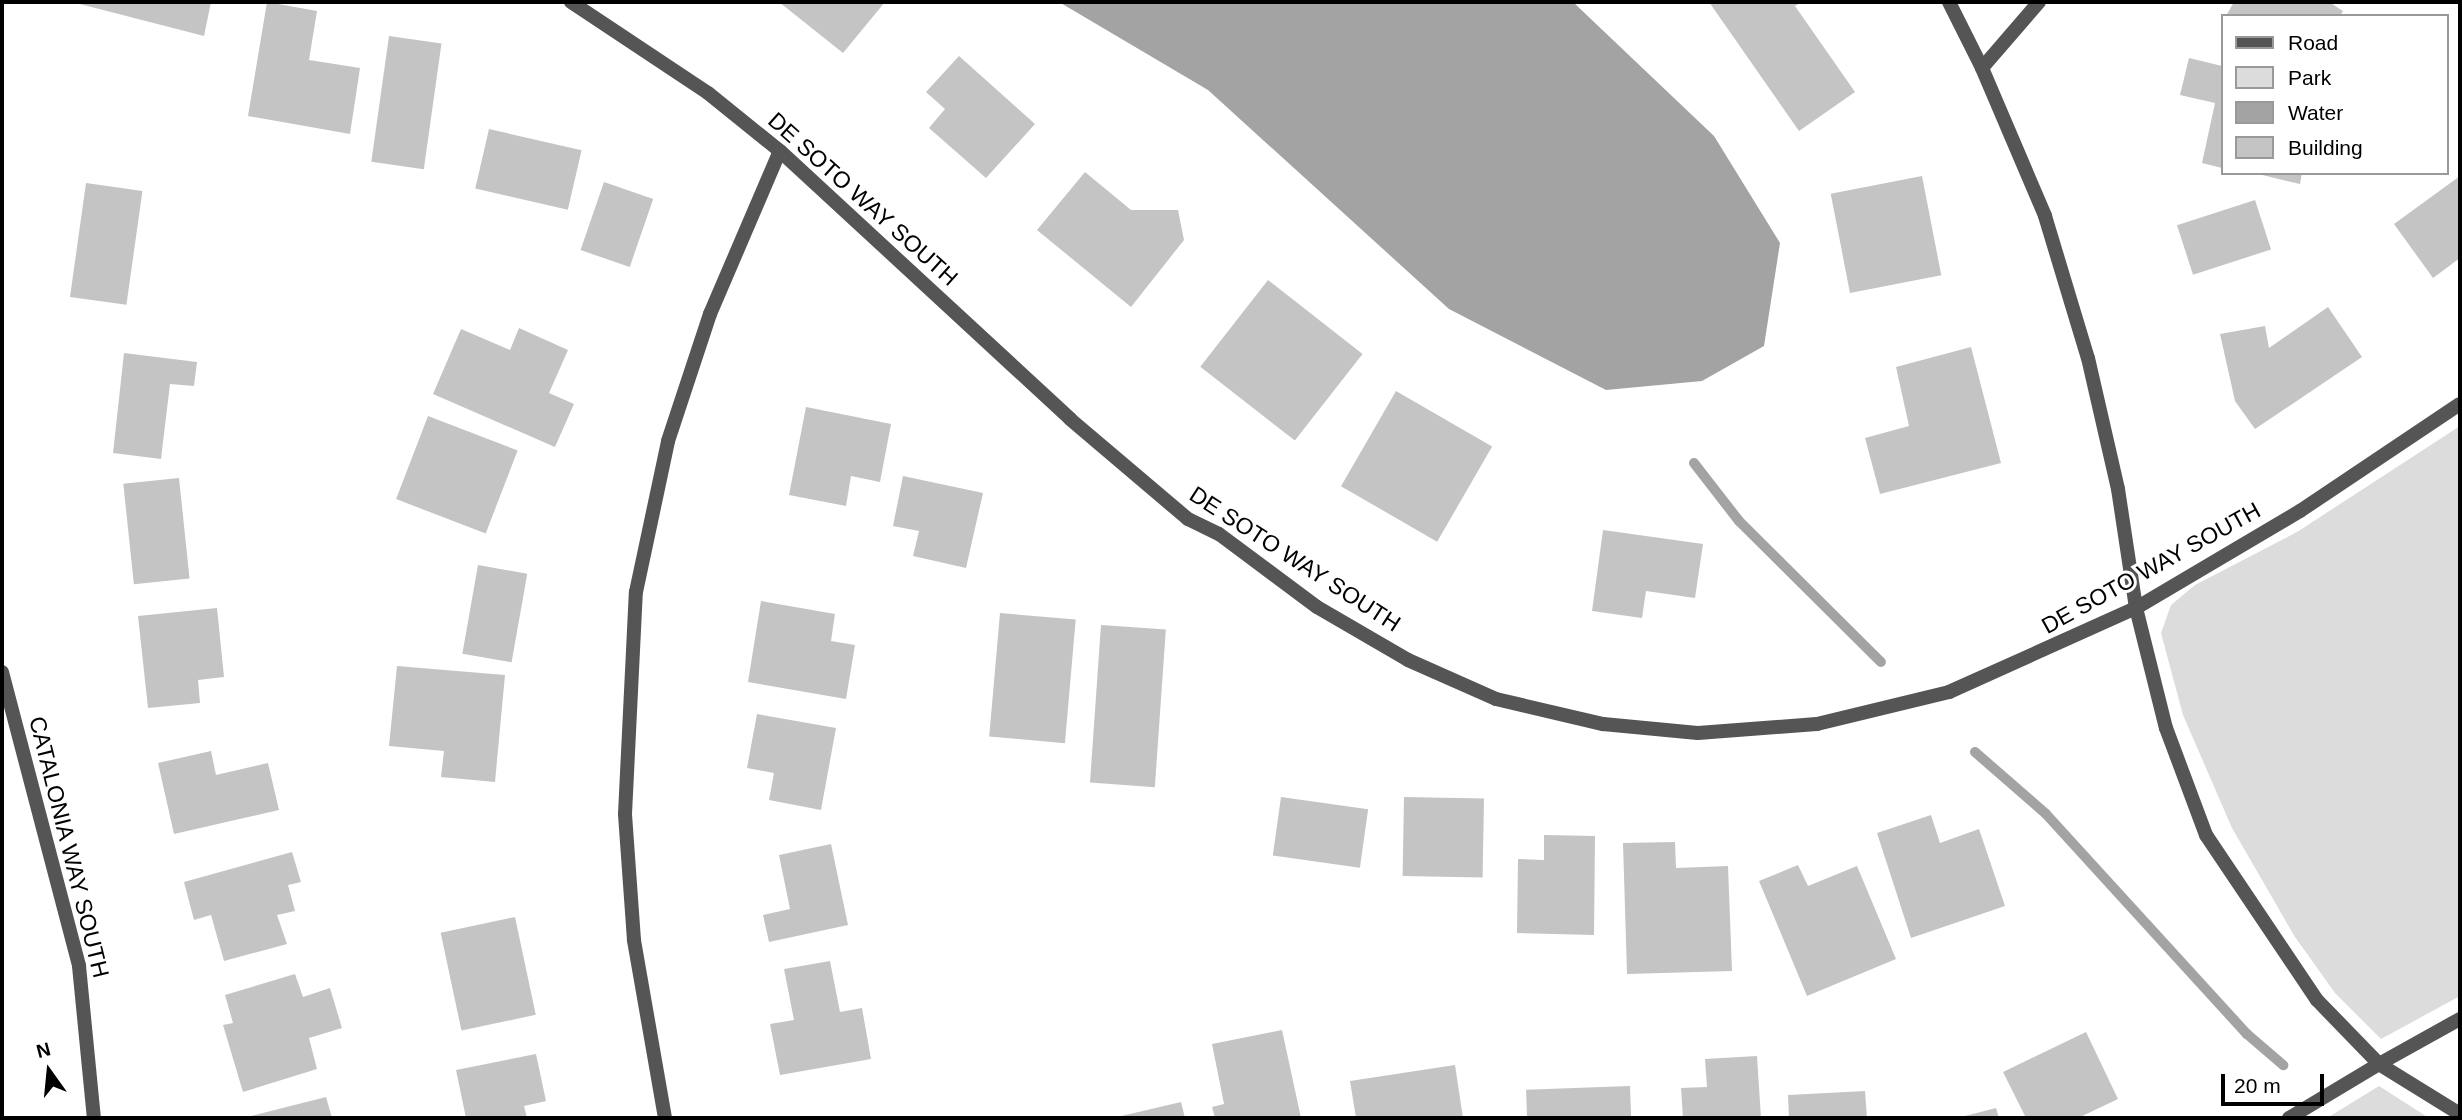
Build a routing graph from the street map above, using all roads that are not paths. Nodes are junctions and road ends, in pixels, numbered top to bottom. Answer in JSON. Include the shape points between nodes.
{"nodes":[{"id":1,"x":571,"y":2,"type":"edge"},
{"id":2,"x":1948,"y":2,"type":"edge"},
{"id":3,"x":2039,"y":2,"type":"edge"},
{"id":4,"x":1982,"y":68,"type":"junction"},
{"id":5,"x":780,"y":152,"type":"junction"},
{"id":6,"x":2460,"y":404,"type":"edge"},
{"id":7,"x":2136,"y":608,"type":"junction"},
{"id":8,"x":2,"y":672,"type":"edge"},
{"id":9,"x":2460,"y":1018,"type":"edge"},
{"id":10,"x":2379,"y":1063,"type":"junction"},
{"id":11,"x":2460,"y":1114,"type":"edge"},
{"id":12,"x":94,"y":1118,"type":"edge"},
{"id":13,"x":665,"y":1118,"type":"edge"},
{"id":14,"x":2289,"y":1118,"type":"edge"}],
"edges":[{"from":1,"to":5,"type":"street","name":"DE SOTO WAY SOUTH","via":[[708,93]]},
{"from":2,"to":4,"type":"street"},
{"from":3,"to":4,"type":"street"},
{"from":4,"to":7,"type":"street","via":[[2045,216],[2088,358],[2118,489]]},
{"from":5,"to":7,"type":"street","name":"DE SOTO WAY SOUTH","via":[[1070,419],[1188,519],[1219,534],[1317,607],[1408,660],[1496,699],[1603,724],[1698,733],[1817,724],[1949,692]]},
{"from":5,"to":13,"type":"street","via":[[701,339],[668,441],[636,592],[625,814],[634,940]]},
{"from":6,"to":7,"type":"street","name":"DE SOTO WAY SOUTH","via":[[2300,511]]},
{"from":7,"to":10,"type":"street","via":[[2166,728],[2206,835],[2317,1000]]},
{"from":8,"to":12,"type":"street","name":"CATALONIA WAY SOUTH","via":[[79,966]]},
{"from":9,"to":10,"type":"street"},
{"from":10,"to":11,"type":"street"},
{"from":10,"to":14,"type":"street"}]}
